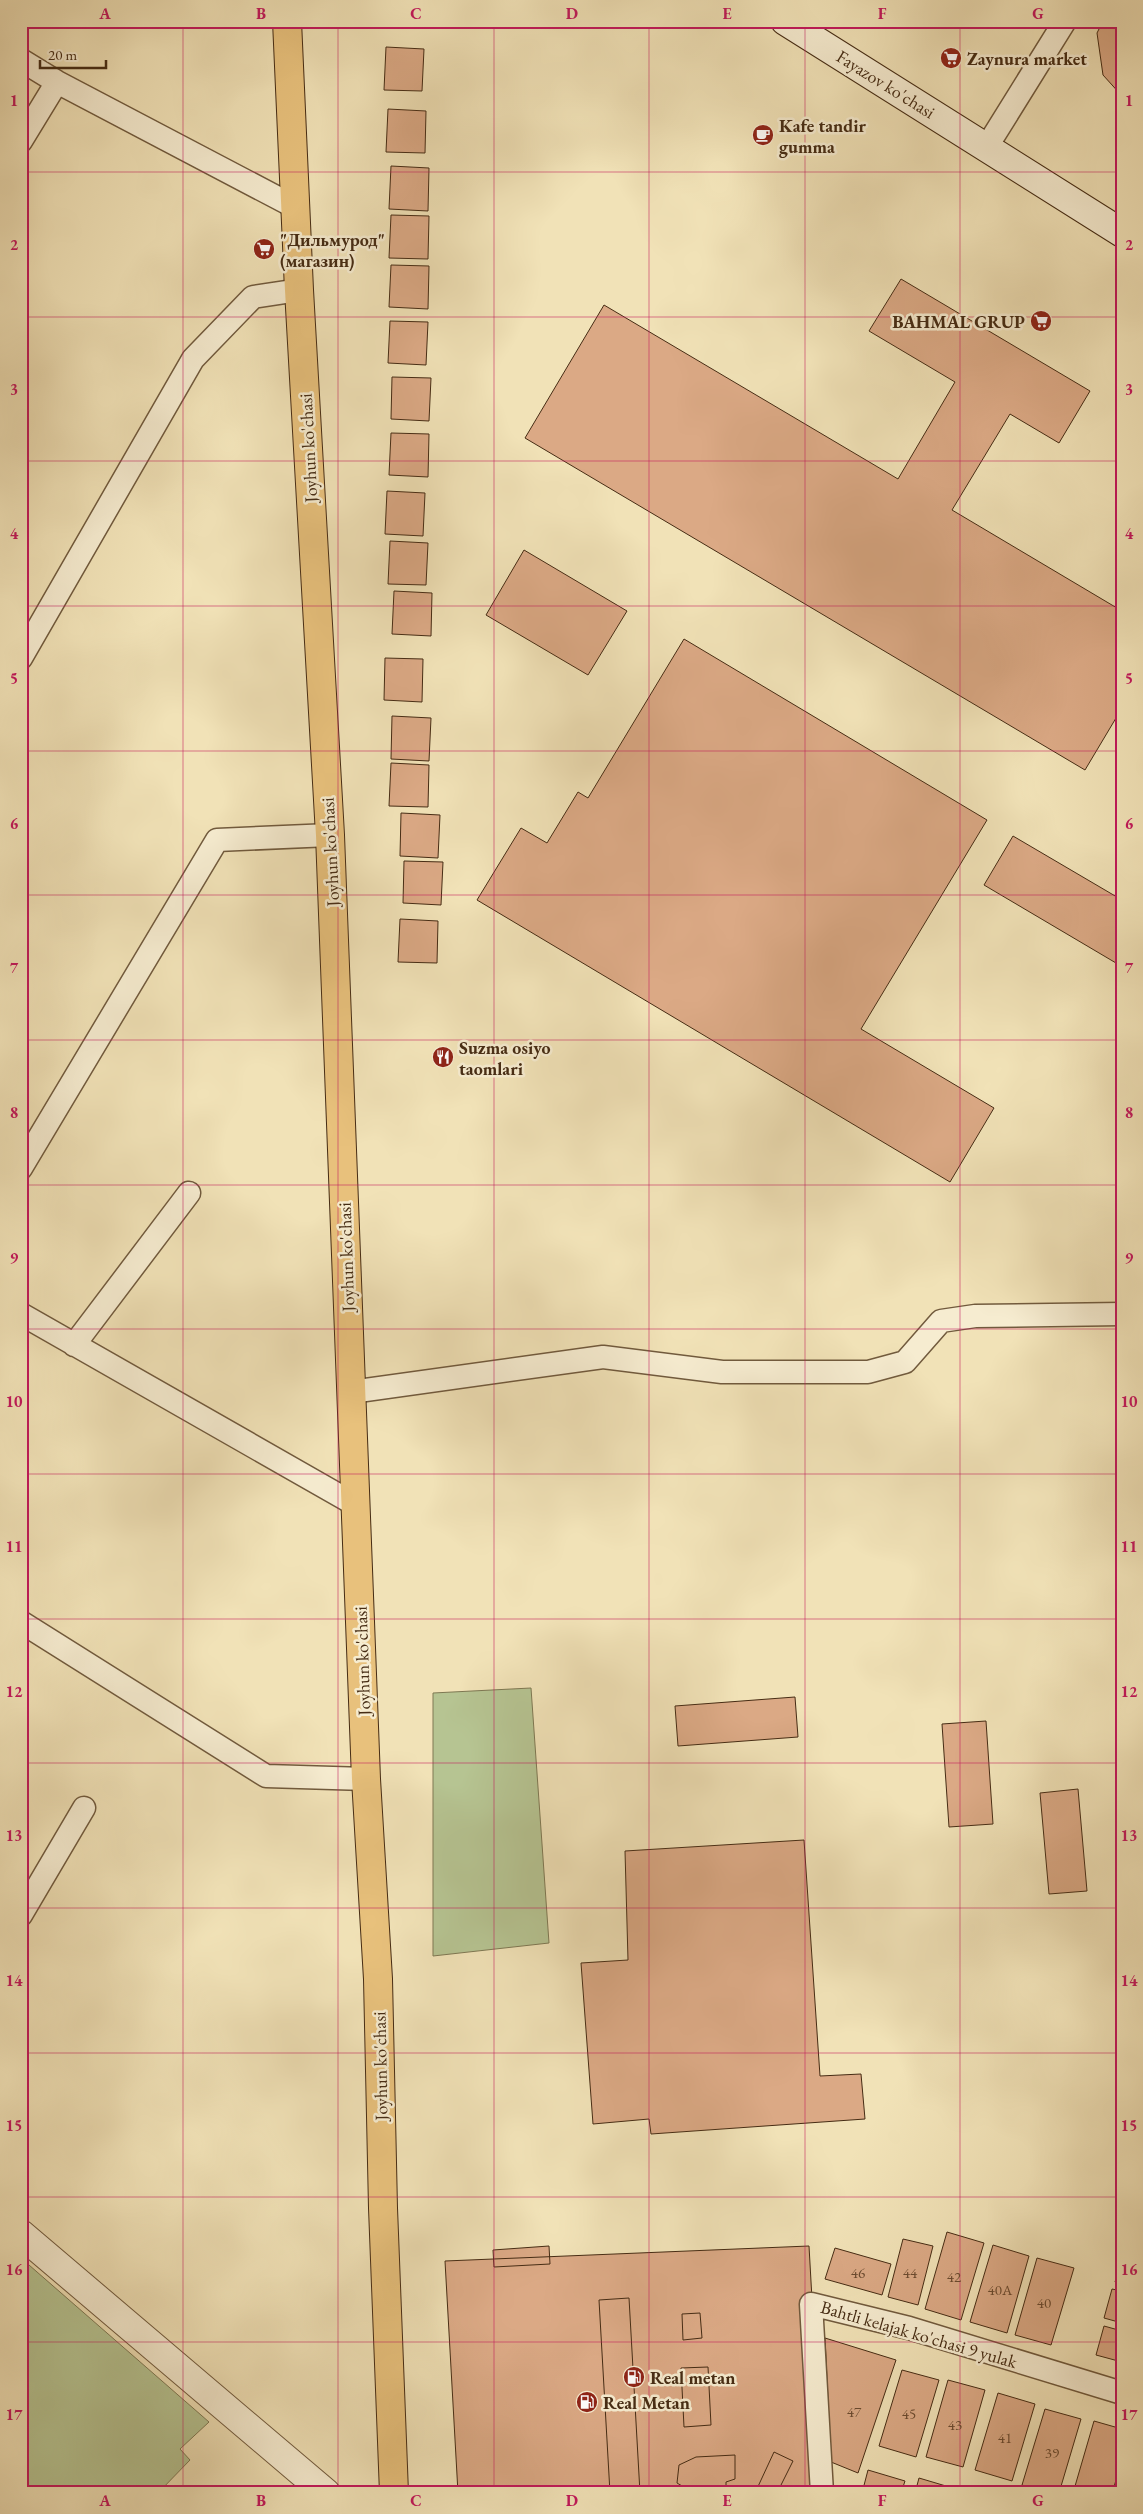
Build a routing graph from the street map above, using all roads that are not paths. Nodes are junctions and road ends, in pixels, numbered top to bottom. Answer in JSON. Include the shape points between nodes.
{"nodes":[{"id":1,"x":287,"y":21,"type":"edge"},
{"id":2,"x":785,"y":21,"type":"edge"},
{"id":3,"x":1066,"y":21,"type":"edge"},
{"id":4,"x":21,"y":60,"type":"edge"},
{"id":5,"x":57,"y":82,"type":"junction"},
{"id":6,"x":21,"y":141,"type":"edge"},
{"id":7,"x":986,"y":148,"type":"junction"},
{"id":8,"x":295,"y":207,"type":"junction"},
{"id":9,"x":1122,"y":233,"type":"edge"},
{"id":10,"x":298,"y":290,"type":"junction"},
{"id":11,"x":21,"y":658,"type":"edge"},
{"id":12,"x":330,"y":835,"type":"junction"},
{"id":13,"x":21,"y":1168,"type":"edge"},
{"id":14,"x":189,"y":1193,"type":"dead end"},
{"id":15,"x":21,"y":1314,"type":"edge"},
{"id":16,"x":1122,"y":1314,"type":"edge"},
{"id":17,"x":74,"y":1345,"type":"junction"},
{"id":18,"x":351,"y":1392,"type":"junction"},
{"id":19,"x":356,"y":1505,"type":"junction"},
{"id":20,"x":21,"y":1622,"type":"edge"},
{"id":21,"x":366,"y":1779,"type":"junction"},
{"id":22,"x":84,"y":1808,"type":"dead end"},
{"id":23,"x":24,"y":1906,"type":"edge"},
{"id":24,"x":21,"y":2234,"type":"edge"},
{"id":25,"x":1122,"y":2393,"type":"edge"},
{"id":26,"x":326,"y":2493,"type":"edge"},
{"id":27,"x":394,"y":2493,"type":"edge"},
{"id":28,"x":822,"y":2493,"type":"edge"}],
"edges":[{"from":1,"to":8,"type":"main road","name":"Joyhun ko'chasi"},
{"from":2,"to":7,"type":"main road","name":"Fayazov ko'chasi"},
{"from":3,"to":7,"type":"street"},
{"from":4,"to":5,"type":"street"},
{"from":5,"to":6,"type":"street"},
{"from":5,"to":8,"type":"street"},
{"from":7,"to":9,"type":"main road","name":"Fayazov ko'chasi"},
{"from":8,"to":10,"type":"main road","name":"Joyhun ko'chasi"},
{"from":10,"to":11,"type":"street","via":[[253,298],[193,359]]},
{"from":10,"to":12,"type":"main road","name":"Joyhun ko'chasi"},
{"from":12,"to":13,"type":"street","via":[[217,840]]},
{"from":12,"to":18,"type":"main road","name":"Joyhun ko'chasi"},
{"from":14,"to":17,"type":"street"},
{"from":15,"to":17,"type":"street"},
{"from":16,"to":18,"type":"street","via":[[975,1316],[941,1321],[905,1362],[868,1372],[722,1372],[603,1357]]},
{"from":17,"to":19,"type":"street"},
{"from":18,"to":19,"type":"main road","name":"Joyhun ko'chasi"},
{"from":19,"to":21,"type":"main road","name":"Joyhun ko'chasi"},
{"from":20,"to":21,"type":"street","via":[[266,1776]]},
{"from":21,"to":27,"type":"main road","name":"Joyhun ko'chasi","via":[[378,1979]]},
{"from":22,"to":23,"type":"street"},
{"from":24,"to":26,"type":"main road"},
{"from":25,"to":28,"type":"street","name":"Bahtli kelajak ko'chasi 9 yulak","via":[[909,2328],[811,2304]]}]}
